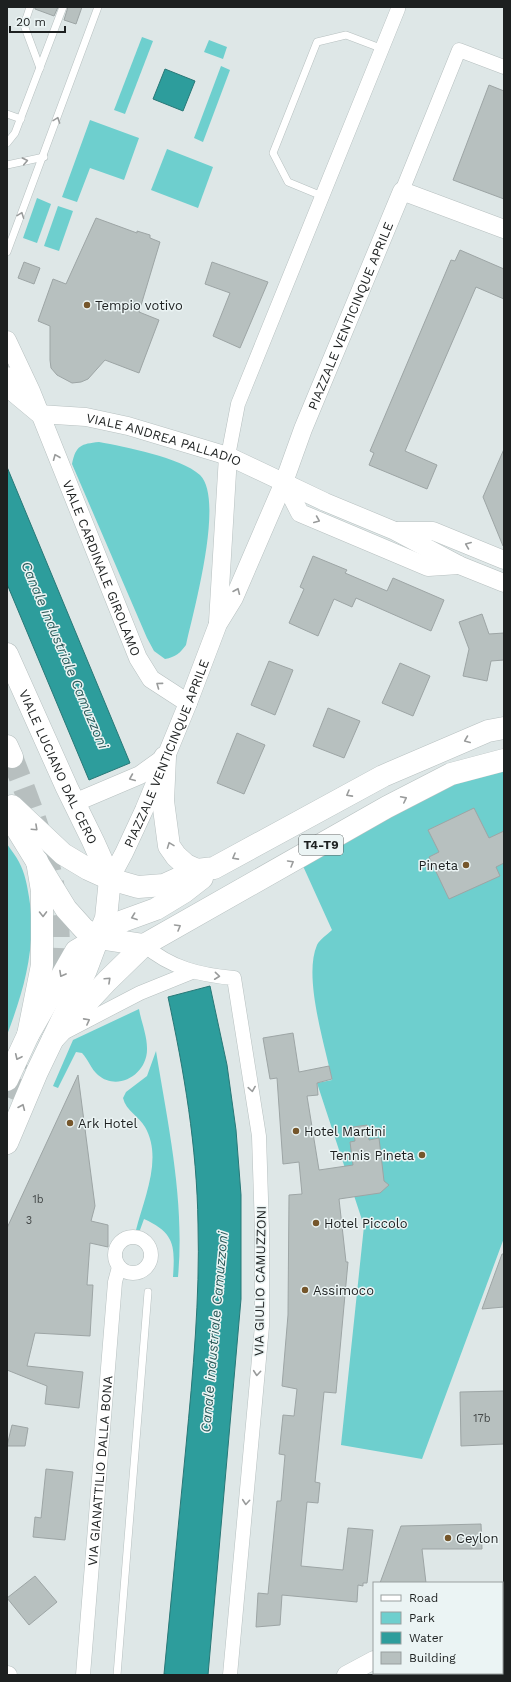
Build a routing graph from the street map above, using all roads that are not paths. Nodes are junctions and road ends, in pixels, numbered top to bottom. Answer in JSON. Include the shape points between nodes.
{"nodes":[{"id":1,"x":30,"y":7,"type":"edge"},
{"id":2,"x":62,"y":7,"type":"edge"},
{"id":3,"x":98,"y":7,"type":"edge"},
{"id":4,"x":400,"y":8,"type":"edge"},
{"id":5,"x":383,"y":48,"type":"junction"},
{"id":6,"x":504,"y":66,"type":"edge"},
{"id":7,"x":40,"y":68,"type":"junction"},
{"id":8,"x":7,"y":114,"type":"edge"},
{"id":9,"x":21,"y":119,"type":"junction"},
{"id":10,"x":7,"y":143,"type":"edge"},
{"id":11,"x":44,"y":157,"type":"junction"},
{"id":12,"x":7,"y":165,"type":"edge"},
{"id":13,"x":402,"y":191,"type":"junction"},
{"id":14,"x":322,"y":196,"type":"junction"},
{"id":15,"x":504,"y":229,"type":"edge"},
{"id":16,"x":7,"y":252,"type":"edge"},
{"id":17,"x":7,"y":340,"type":"edge"},
{"id":18,"x":7,"y":376,"type":"edge"},
{"id":19,"x":39,"y":414,"type":"junction"},
{"id":20,"x":228,"y":456,"type":"junction"},
{"id":21,"x":284,"y":482,"type":"junction"},
{"id":22,"x":395,"y":531,"type":"junction"},
{"id":23,"x":504,"y":560,"type":"edge"},
{"id":24,"x":459,"y":564,"type":"junction"},
{"id":25,"x":504,"y":583,"type":"edge"},
{"id":26,"x":218,"y":624,"type":"junction"},
{"id":27,"x":7,"y":654,"type":"edge"},
{"id":28,"x":188,"y":703,"type":"junction"},
{"id":29,"x":504,"y":728,"type":"edge"},
{"id":30,"x":165,"y":757,"type":"junction"},
{"id":31,"x":504,"y":760,"type":"edge"},
{"id":32,"x":7,"y":801,"type":"edge"},
{"id":33,"x":74,"y":803,"type":"junction"},
{"id":34,"x":7,"y":813,"type":"edge"},
{"id":35,"x":37,"y":861,"type":"junction"},
{"id":36,"x":206,"y":869,"type":"junction"},
{"id":37,"x":110,"y":879,"type":"junction"},
{"id":38,"x":98,"y":938,"type":"junction"},
{"id":39,"x":144,"y":945,"type":"junction"},
{"id":40,"x":192,"y":972,"type":"junction"},
{"id":41,"x":28,"y":1034,"type":"junction"},
{"id":42,"x":53,"y":1039,"type":"junction"},
{"id":43,"x":7,"y":1080,"type":"tunnel mouth"},
{"id":44,"x":7,"y":1143,"type":"edge"},
{"id":45,"x":119,"y":1267,"type":"dead end"},
{"id":46,"x":148,"y":1292,"type":"dead end"},
{"id":47,"x":373,"y":1661,"type":"edge"},
{"id":48,"x":83,"y":1675,"type":"edge"},
{"id":49,"x":118,"y":1675,"type":"edge"},
{"id":50,"x":230,"y":1675,"type":"edge"},
{"id":51,"x":346,"y":1675,"type":"edge"}],
"edges":[{"from":1,"to":7,"type":"lane","via":[[24,25]]},
{"from":2,"to":7,"type":"lane"},
{"from":11,"to":3,"type":"lane","one_way":true},
{"from":4,"to":5,"type":"street","name":"PIAZZALE VENTICINQUE APRILE"},
{"from":5,"to":14,"type":"street","name":"PIAZZALE VENTICINQUE APRILE"},
{"from":5,"to":14,"type":"lane","via":[[346,35],[317,42],[273,153],[288,182]]},
{"from":6,"to":13,"type":"street","name":"PIAZZALE VENTICINQUE APRILE","via":[[459,50]]},
{"from":7,"to":9,"type":"lane"},
{"from":8,"to":9,"type":"lane"},
{"from":9,"to":10,"type":"lane"},
{"from":12,"to":11,"type":"lane","one_way":true},
{"from":16,"to":11,"type":"lane","one_way":true},
{"from":13,"to":15,"type":"street"},
{"from":13,"to":21,"type":"street","name":"PIAZZALE VENTICINQUE APRILE","via":[[306,421]]},
{"from":14,"to":20,"type":"street","name":"PIAZZALE VENTICINQUE APRILE","via":[[238,404]]},
{"from":17,"to":19,"type":"street"},
{"from":18,"to":19,"type":"street","via":[[15,394]]},
{"from":19,"to":20,"type":"street","name":"VIALE ANDREA PALLADIO","via":[[86,417],[128,426]]},
{"from":28,"to":19,"type":"street","name":"VIALE CARDINALE GIROLAMO","one_way":true,"via":[[151,679],[138,658]]},
{"from":20,"to":21,"type":"street","name":"VIALE ANDREA PALLADIO"},
{"from":20,"to":26,"type":"street","name":"PIAZZALE VENTICINQUE APRILE"},
{"from":21,"to":22,"type":"street","name":"VIALE ANDREA PALLADIO"},
{"from":21,"to":24,"type":"street","name":"VIALE ANDREA PALLADIO","one_way":true,"via":[[300,513],[428,567]]},
{"from":26,"to":21,"type":"street","name":"PIAZZALE VENTICINQUE APRILE","one_way":true,"via":[[234,598]]},
{"from":23,"to":22,"type":"street","name":"VIALE ANDREA PALLADIO","one_way":true,"via":[[433,531]]},
{"from":22,"to":24,"type":"street","name":"VIALE ANDREA PALLADIO"},
{"from":24,"to":25,"type":"street","name":"VIALE ANDREA PALLADIO"},
{"from":26,"to":28,"type":"street","name":"PIAZZALE VENTICINQUE APRILE"},
{"from":27,"to":33,"type":"main road","name":"VIALE LUCIANO DAL CERO"},
{"from":28,"to":30,"type":"street","name":"PIAZZALE VENTICINQUE APRILE"},
{"from":29,"to":36,"type":"main road","number":"T4-T9","one_way":true,"via":[[488,731],[383,776]]},
{"from":30,"to":33,"type":"street","one_way":true,"via":[[140,775]]},
{"from":36,"to":30,"type":"main road","one_way":true,"via":[[186,864],[169,846],[163,801]]},
{"from":30,"to":37,"type":"street","name":"PIAZZALE VENTICINQUE APRILE","via":[[144,810]]},
{"from":39,"to":31,"type":"main road","number":"T4-T9","one_way":true,"via":[[451,774]]},
{"from":32,"to":37,"type":"main road","name":"VIALE LUCIANO DAL CERO","one_way":true,"via":[[63,854]]},
{"from":33,"to":37,"type":"main road","name":"VIALE LUCIANO DAL CERO"},
{"from":34,"to":35,"type":"main road"},
{"from":35,"to":38,"type":"main road","via":[[66,909],[84,929]]},
{"from":35,"to":41,"type":"main road","one_way":true,"via":[[42,891],[42,965]]},
{"from":36,"to":37,"type":"main road","number":"T4-T9","via":[[164,885],[138,887]]},
{"from":36,"to":38,"type":"main road","number":"T4-T9","one_way":true,"via":[[184,892],[162,906],[123,921]]},
{"from":37,"to":38,"type":"main road","name":"VIALE LUCIANO DAL CERO","via":[[106,918]]},
{"from":38,"to":39,"type":"main road"},
{"from":38,"to":41,"type":"main road","one_way":true,"via":[[76,951]]},
{"from":38,"to":42,"type":"main road","name":"VIALE LUCIANO DAL CERO","via":[[86,970]]},
{"from":39,"to":40,"type":"street","name":"VIA GIULIO CAMUZZONI","via":[[159,958]]},
{"from":42,"to":39,"type":"main road","number":"T4-T9","one_way":true},
{"from":42,"to":40,"type":"street","one_way":true,"via":[[140,993]]},
{"from":40,"to":50,"type":"street","name":"VIA GIULIO CAMUZZONI","one_way":true,"via":[[234,978],[259,1136],[262,1183],[262,1326]]},
{"from":41,"to":43,"type":"main road","one_way":true},
{"from":44,"to":42,"type":"main road","name":"VIALE LUCIANO DAL CERO","one_way":true},
{"from":45,"to":48,"type":"street","name":"VIA GIANATTILIO DALLA BONA","via":[[115,1282]]},
{"from":46,"to":49,"type":"lane"},
{"from":47,"to":51,"type":"street"}]}
